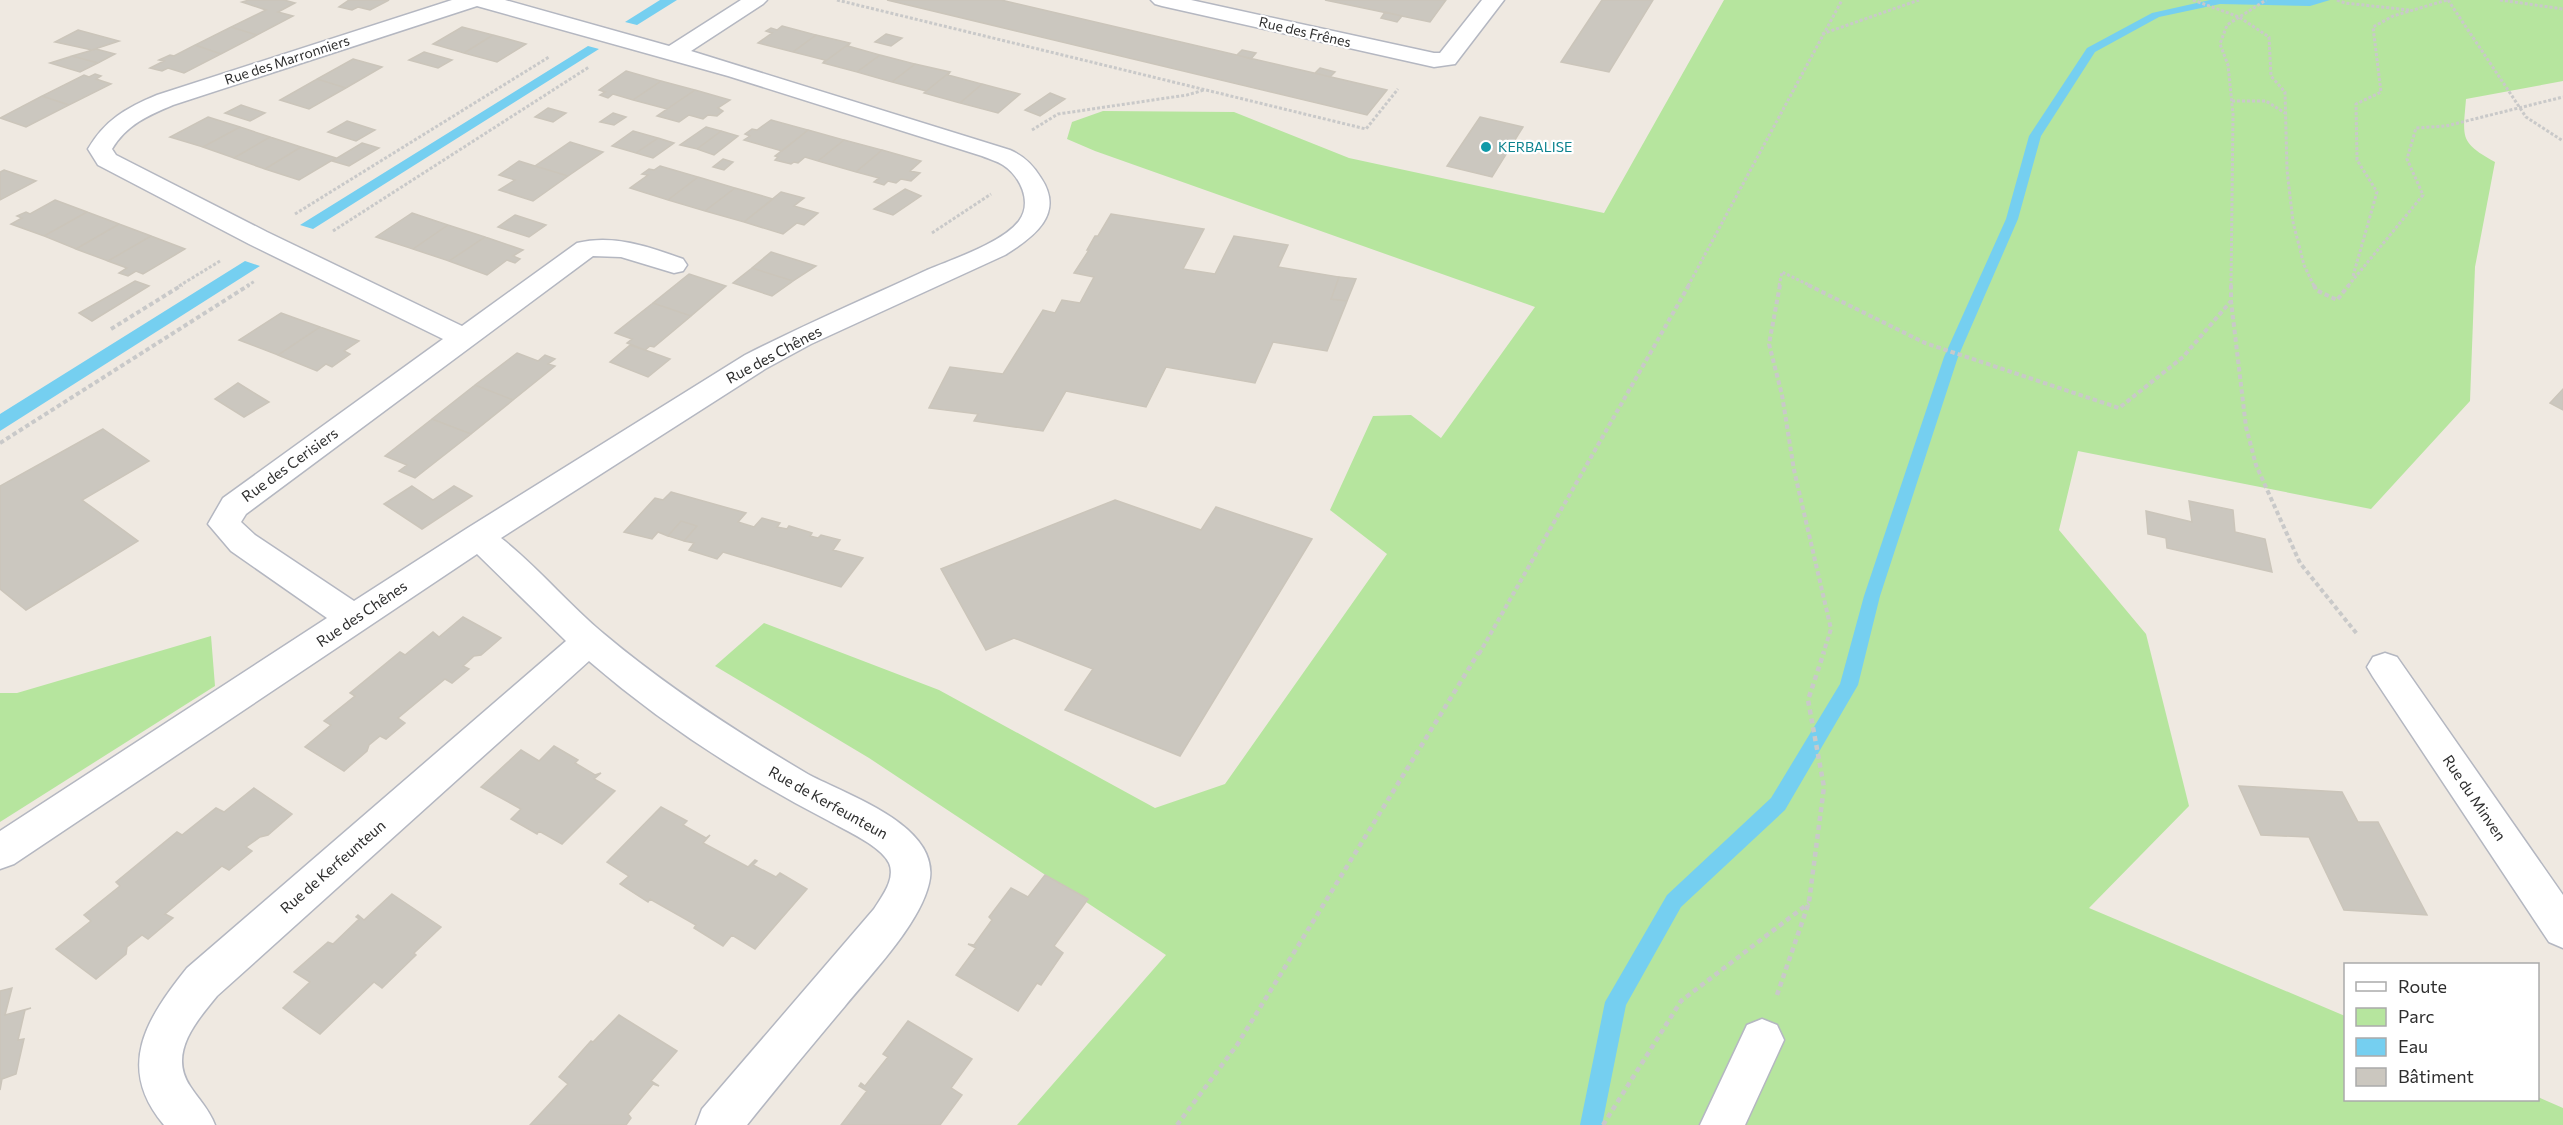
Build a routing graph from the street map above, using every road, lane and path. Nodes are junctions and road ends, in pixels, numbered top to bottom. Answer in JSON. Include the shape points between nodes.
{"nodes":[{"id":1,"x":473,"y":0,"type":"edge"},
{"id":2,"x":481,"y":0,"type":"edge"},
{"id":3,"x":756,"y":0,"type":"edge"},
{"id":4,"x":837,"y":0,"type":"edge"},
{"id":5,"x":1162,"y":0,"type":"edge"},
{"id":6,"x":1493,"y":0,"type":"edge"},
{"id":7,"x":1842,"y":0,"type":"edge"},
{"id":8,"x":1919,"y":0,"type":"edge"},
{"id":9,"x":2193,"y":0,"type":"edge"},
{"id":10,"x":2266,"y":0,"type":"edge"},
{"id":11,"x":2337,"y":0,"type":"edge"},
{"id":12,"x":2448,"y":0,"type":"edge"},
{"id":13,"x":2500,"y":0,"type":"edge"},
{"id":14,"x":2563,"y":9,"type":"edge"},
{"id":15,"x":2413,"y":10,"type":"junction"},
{"id":16,"x":2239,"y":17,"type":"junction"},
{"id":17,"x":592,"y":30,"type":"junction"},
{"id":18,"x":1822,"y":34,"type":"junction"},
{"id":19,"x":630,"y":41,"type":"junction"},
{"id":20,"x":673,"y":53,"type":"junction"},
{"id":21,"x":1423,"y":59,"type":"junction"},
{"id":22,"x":1205,"y":89,"type":"junction"},
{"id":23,"x":2563,"y":97,"type":"edge"},
{"id":24,"x":2232,"y":101,"type":"junction"},
{"id":25,"x":2520,"y":108,"type":"junction"},
{"id":26,"x":2285,"y":113,"type":"junction"},
{"id":27,"x":2563,"y":141,"type":"edge"},
{"id":28,"x":996,"y":153,"type":"junction"},
{"id":29,"x":258,"y":238,"type":"junction"},
{"id":30,"x":294,"y":256,"type":"junction"},
{"id":31,"x":674,"y":265,"type":"dead end"},
{"id":32,"x":2352,"y":279,"type":"junction"},
{"id":33,"x":2231,"y":301,"type":"junction"},
{"id":34,"x":111,"y":329,"type":"dead end"},
{"id":35,"x":463,"y":338,"type":"junction"},
{"id":36,"x":0,"y":443,"type":"edge"},
{"id":37,"x":477,"y":537,"type":"junction"},
{"id":38,"x":354,"y":619,"type":"junction"},
{"id":39,"x":589,"y":641,"type":"junction"},
{"id":40,"x":2389,"y":673,"type":"joint"},
{"id":41,"x":0,"y":852,"type":"edge"},
{"id":42,"x":1809,"y":902,"type":"junction"},
{"id":43,"x":2563,"y":929,"type":"edge"},
{"id":44,"x":1762,"y":1040,"type":"joint"},
{"id":45,"x":193,"y":1125,"type":"edge"},
{"id":46,"x":718,"y":1125,"type":"edge"},
{"id":47,"x":1178,"y":1125,"type":"edge"},
{"id":48,"x":1603,"y":1125,"type":"edge"},
{"id":49,"x":1722,"y":1125,"type":"edge"}],
"edges":[{"from":1,"to":29,"type":"street","name":"Rue des Marronniers","via":[[165,100],[138,111],[108,133],[100,149],[106,160]]},
{"from":2,"to":17,"type":"street","name":"Rue des Chênes"},
{"from":3,"to":20,"type":"street"},
{"from":4,"to":22,"type":"path"},
{"from":5,"to":21,"type":"street","name":"Rue des Frênes"},
{"from":6,"to":21,"type":"street","name":"Rue des Frênes","via":[[1447,59]]},
{"from":7,"to":18,"type":"path"},
{"from":8,"to":18,"type":"path"},
{"from":9,"to":16,"type":"path"},
{"from":10,"to":16,"type":"path"},
{"from":11,"to":15,"type":"path"},
{"from":12,"to":15,"type":"path"},
{"from":12,"to":25,"type":"path"},
{"from":13,"to":14,"type":"path"},
{"from":15,"to":32,"type":"path","via":[[2373,27],[2381,92],[2356,104],[2357,160],[2377,192]]},
{"from":16,"to":24,"type":"path","via":[[2227,24],[2220,44],[2228,64]]},
{"from":16,"to":26,"type":"path","via":[[2269,37],[2271,76],[2285,92]]},
{"from":17,"to":19,"type":"street","name":"Rue des Chênes"},
{"from":17,"to":29,"type":"path"},
{"from":18,"to":47,"type":"path","via":[[1696,271],[1498,622],[1237,1045]]},
{"from":19,"to":20,"type":"street","name":"Rue des Chênes"},
{"from":19,"to":30,"type":"path"},
{"from":20,"to":28,"type":"street","name":"Rue des Chênes"},
{"from":21,"to":22,"type":"path","via":[[1366,129]]},
{"from":22,"to":28,"type":"path","via":[[1058,114]]},
{"from":23,"to":25,"type":"path"},
{"from":24,"to":26,"type":"path","via":[[2266,101]]},
{"from":24,"to":33,"type":"path"},
{"from":25,"to":27,"type":"path","via":[[2526,117]]},
{"from":25,"to":32,"type":"path","via":[[2446,126],[2416,128],[2407,159],[2423,195]]},
{"from":26,"to":32,"type":"path","via":[[2293,222],[2304,265],[2316,290],[2337,300]]},
{"from":28,"to":37,"type":"street","name":"Rue des Chênes","via":[[1024,170],[1037,195],[1037,213],[1022,233],[996,249],[755,362]]},
{"from":29,"to":30,"type":"street"},
{"from":29,"to":34,"type":"path"},
{"from":30,"to":35,"type":"street"},
{"from":30,"to":36,"type":"path"},
{"from":31,"to":35,"type":"street","name":"Rue des Cerisiers","via":[[626,248],[586,249]]},
{"from":33,"to":40,"type":"path","via":[[2246,427],[2256,465],[2300,563]]},
{"from":33,"to":42,"type":"path","via":[[2183,357],[2119,408],[1925,343],[1782,272],[1770,344],[1830,629],[1808,699],[1824,787]]},
{"from":35,"to":38,"type":"street","name":"Rue des Cerisiers","via":[[234,506],[224,524],[243,543]]},
{"from":37,"to":38,"type":"street","name":"Rue des Chênes"},
{"from":37,"to":39,"type":"street","name":"Rue de Kerfeunteun","via":[[505,558]]},
{"from":38,"to":41,"type":"street","name":"Rue des Chênes"},
{"from":39,"to":45,"type":"street","name":"Rue de Kerfeunteun","via":[[202,982],[177,1012],[159,1047],[160,1077],[174,1105]]},
{"from":39,"to":46,"type":"street","name":"Rue de Kerfeunteun","via":[[724,743],[891,837],[903,850],[912,875],[888,922]]},
{"from":40,"to":43,"type":"street","name":"Rue du Minven"},
{"from":42,"to":44,"type":"path"},
{"from":42,"to":48,"type":"path","via":[[1682,1001]]},
{"from":44,"to":49,"type":"street"}]}
